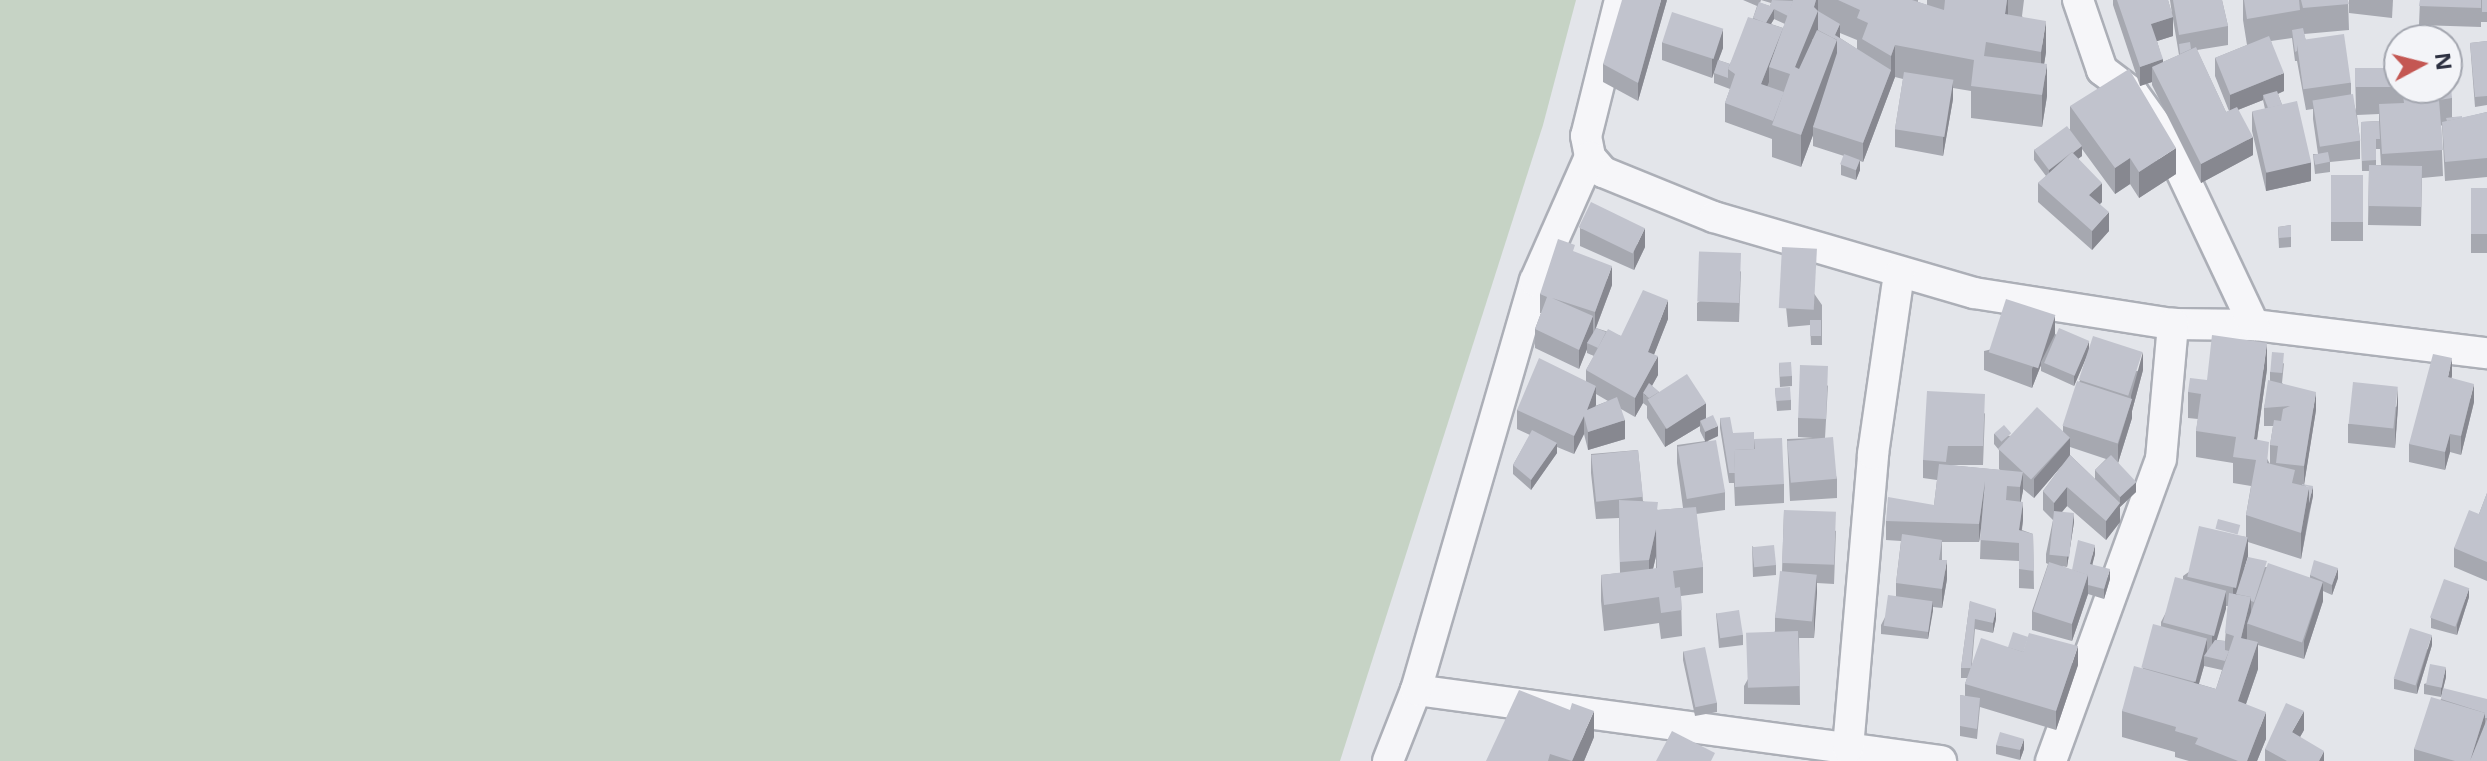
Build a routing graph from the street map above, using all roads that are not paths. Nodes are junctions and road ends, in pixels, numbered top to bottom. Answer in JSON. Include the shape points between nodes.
{"nodes":[{"id":1,"x":1620,"y":0,"type":"edge"},
{"id":2,"x":2078,"y":0,"type":"edge"},
{"id":3,"x":1590,"y":157,"type":"junction"},
{"id":4,"x":1899,"y":274,"type":"junction"},
{"id":5,"x":2173,"y":324,"type":"junction"},
{"id":6,"x":2254,"y":325,"type":"junction"},
{"id":7,"x":2487,"y":353,"type":"edge"},
{"id":8,"x":1416,"y":690,"type":"junction"},
{"id":9,"x":1848,"y":748,"type":"junction"},
{"id":10,"x":1388,"y":761,"type":"edge"},
{"id":11,"x":1941,"y":761,"type":"edge"},
{"id":12,"x":2051,"y":761,"type":"edge"}],
"edges":[{"from":1,"to":3,"type":"street","via":[[1586,136]]},
{"from":2,"to":6,"type":"street","via":[[2102,70],[2133,93],[2166,139]]},
{"from":3,"to":4,"type":"street","via":[[1603,172],[1714,217]]},
{"from":3,"to":8,"type":"street","via":[[1535,281]]},
{"from":4,"to":5,"type":"street","via":[[1974,293]]},
{"from":4,"to":9,"type":"street","via":[[1871,468]]},
{"from":5,"to":6,"type":"street"},
{"from":5,"to":12,"type":"street","via":[[2161,459]]},
{"from":6,"to":7,"type":"street"},
{"from":8,"to":9,"type":"street"},
{"from":8,"to":10,"type":"street"},
{"from":9,"to":11,"type":"street"}]}
